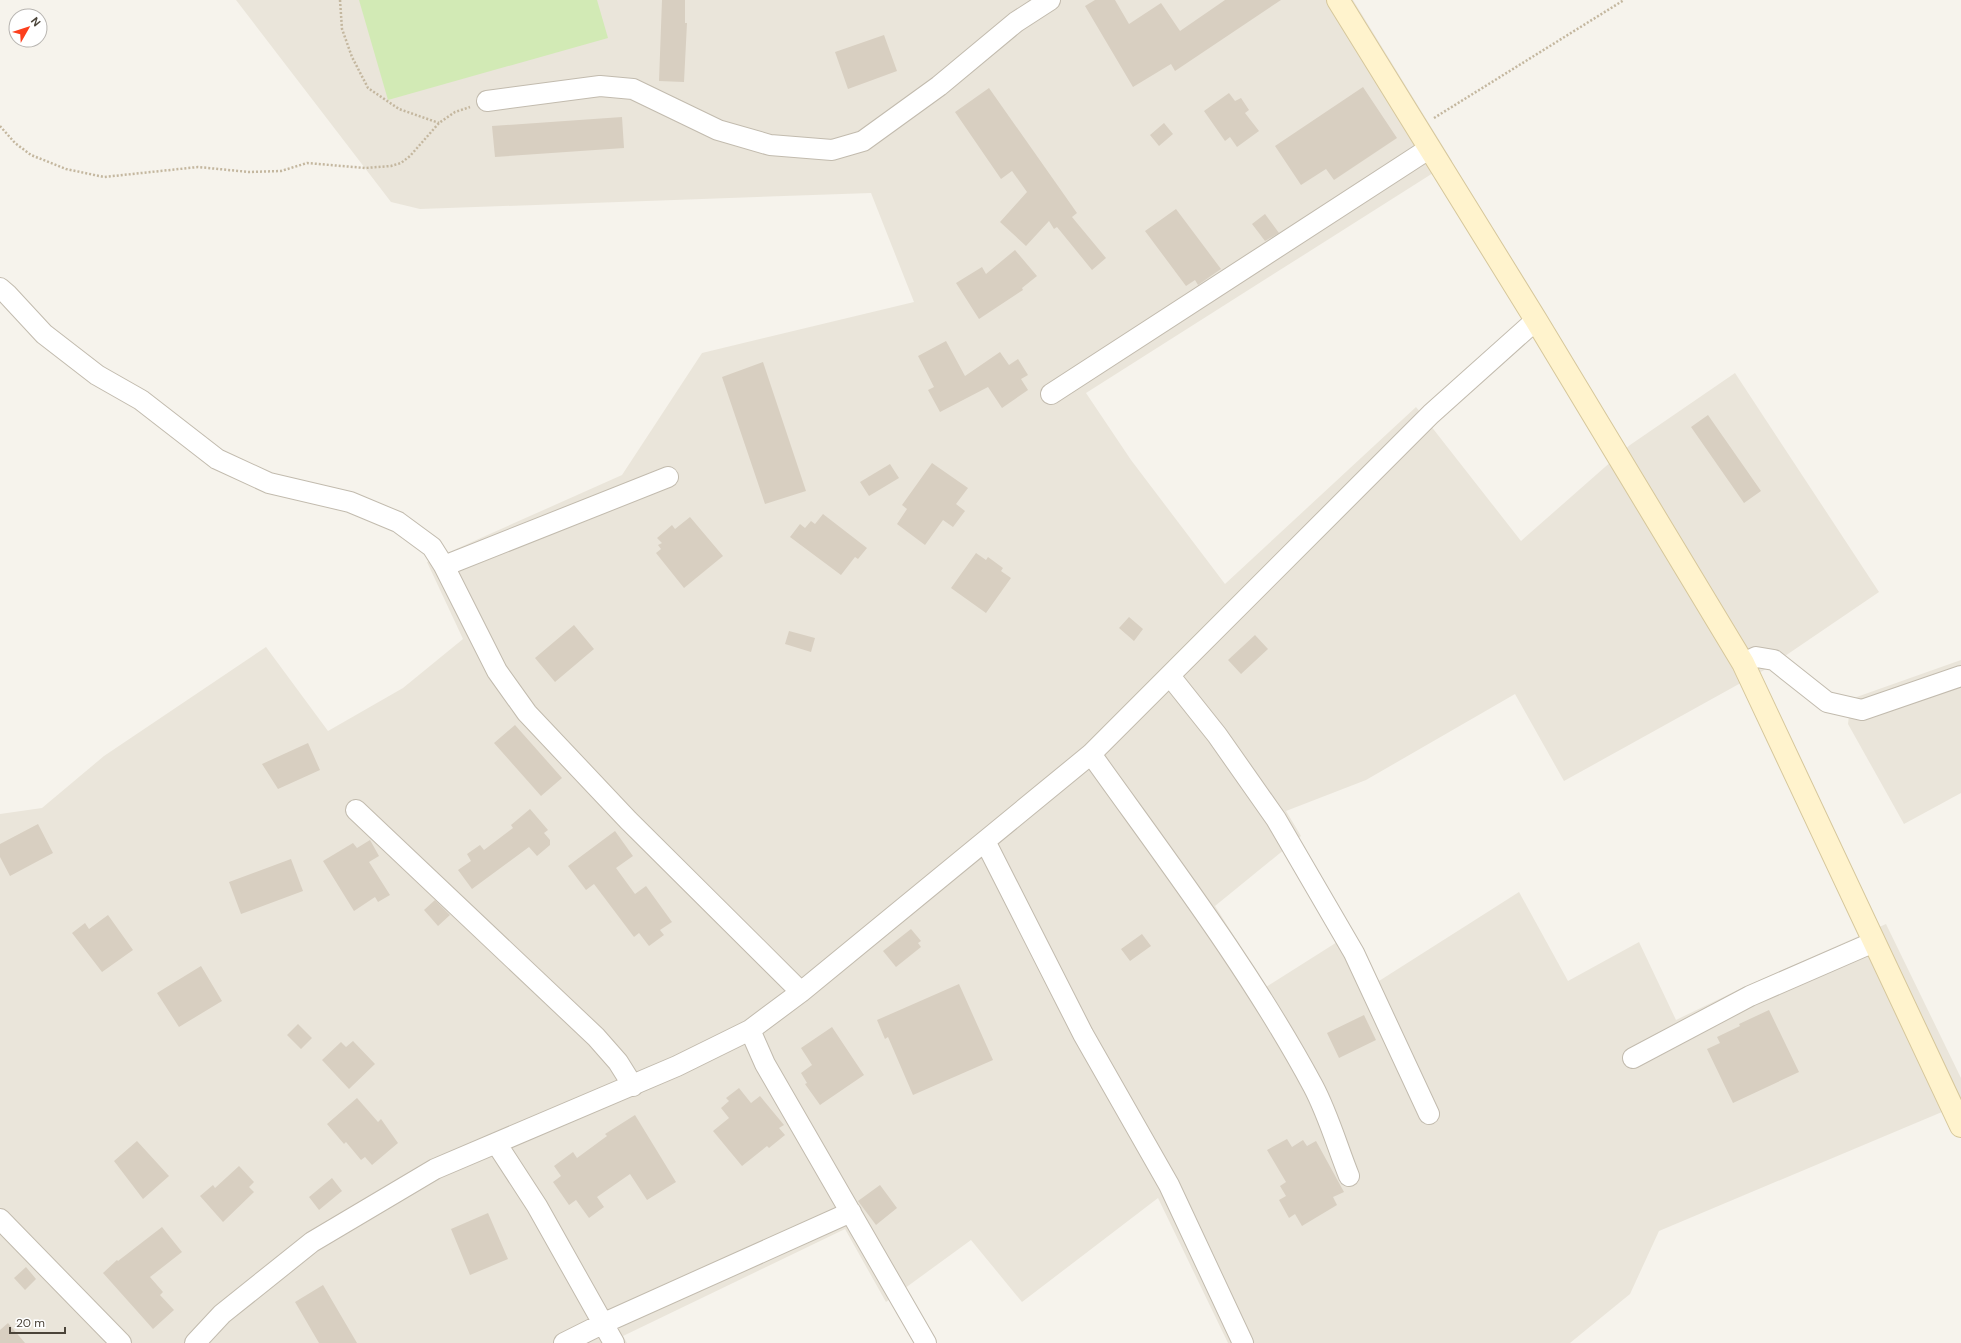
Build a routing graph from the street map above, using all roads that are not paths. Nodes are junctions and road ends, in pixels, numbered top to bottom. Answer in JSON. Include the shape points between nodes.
{"nodes":[{"id":1,"x":1050,"y":0,"type":"edge"},
{"id":2,"x":1338,"y":0,"type":"edge"},
{"id":3,"x":487,"y":102,"type":"road end"},
{"id":4,"x":1430,"y":148,"type":"junction"},
{"id":5,"x":0,"y":288,"type":"edge"},
{"id":6,"x":1536,"y":320,"type":"junction"},
{"id":7,"x":1051,"y":394,"type":"dead end"},
{"id":8,"x":668,"y":477,"type":"dead end"},
{"id":9,"x":444,"y":566,"type":"junction"},
{"id":10,"x":1744,"y":663,"type":"junction"},
{"id":11,"x":1170,"y":676,"type":"junction"},
{"id":12,"x":1961,"y":676,"type":"edge"},
{"id":13,"x":1091,"y":754,"type":"junction"},
{"id":14,"x":356,"y":810,"type":"dead end"},
{"id":15,"x":985,"y":841,"type":"junction"},
{"id":16,"x":1874,"y":942,"type":"junction"},
{"id":17,"x":801,"y":992,"type":"junction"},
{"id":18,"x":750,"y":1030,"type":"junction"},
{"id":19,"x":1633,"y":1058,"type":"dead end"},
{"id":20,"x":632,"y":1086,"type":"junction"},
{"id":21,"x":1429,"y":1114,"type":"dead end"},
{"id":22,"x":1961,"y":1126,"type":"edge"},
{"id":23,"x":496,"y":1143,"type":"junction"},
{"id":24,"x":1349,"y":1176,"type":"dead end"},
{"id":25,"x":851,"y":1212,"type":"junction"},
{"id":26,"x":0,"y":1219,"type":"edge"},
{"id":27,"x":604,"y":1323,"type":"junction"},
{"id":28,"x":121,"y":1343,"type":"edge"},
{"id":29,"x":195,"y":1343,"type":"edge"},
{"id":30,"x":564,"y":1343,"type":"edge"},
{"id":31,"x":614,"y":1343,"type":"edge"},
{"id":32,"x":926,"y":1343,"type":"edge"},
{"id":33,"x":1243,"y":1343,"type":"edge"}],
"edges":[{"from":1,"to":3,"type":"street","via":[[1016,22],[940,86],[863,141],[832,150],[770,146],[726,132],[633,89],[600,86]]},
{"from":2,"to":4,"type":"street"},
{"from":4,"to":6,"type":"street"},
{"from":4,"to":7,"type":"street"},
{"from":5,"to":9,"type":"street","via":[[44,334],[97,375],[141,400],[217,459],[269,483],[350,502],[398,522],[432,547]]},
{"from":6,"to":10,"type":"street"},
{"from":6,"to":11,"type":"street","via":[[1431,414]]},
{"from":8,"to":9,"type":"street"},
{"from":9,"to":17,"type":"street","via":[[497,671],[527,713],[628,820]]},
{"from":10,"to":12,"type":"street","via":[[1756,658],[1774,660],[1827,702],[1862,710]]},
{"from":10,"to":16,"type":"street"},
{"from":11,"to":13,"type":"street"},
{"from":11,"to":21,"type":"street","via":[[1217,735],[1276,819],[1354,953]]},
{"from":13,"to":15,"type":"street"},
{"from":13,"to":24,"type":"street","via":[[1230,950],[1290,1046],[1314,1088]]},
{"from":14,"to":20,"type":"street","via":[[596,1037],[618,1062]]},
{"from":15,"to":17,"type":"street"},
{"from":15,"to":33,"type":"street","via":[[1083,1034],[1168,1185]]},
{"from":16,"to":19,"type":"street","via":[[1750,996]]},
{"from":16,"to":22,"type":"street"},
{"from":17,"to":18,"type":"street"},
{"from":18,"to":20,"type":"street"},
{"from":18,"to":25,"type":"street","via":[[765,1064]]},
{"from":20,"to":23,"type":"street"},
{"from":23,"to":27,"type":"street","via":[[537,1206]]},
{"from":23,"to":29,"type":"street","via":[[435,1169],[312,1242],[222,1314]]},
{"from":25,"to":27,"type":"street"},
{"from":25,"to":32,"type":"street"},
{"from":26,"to":28,"type":"street"},
{"from":27,"to":30,"type":"street"},
{"from":27,"to":31,"type":"street"}]}
